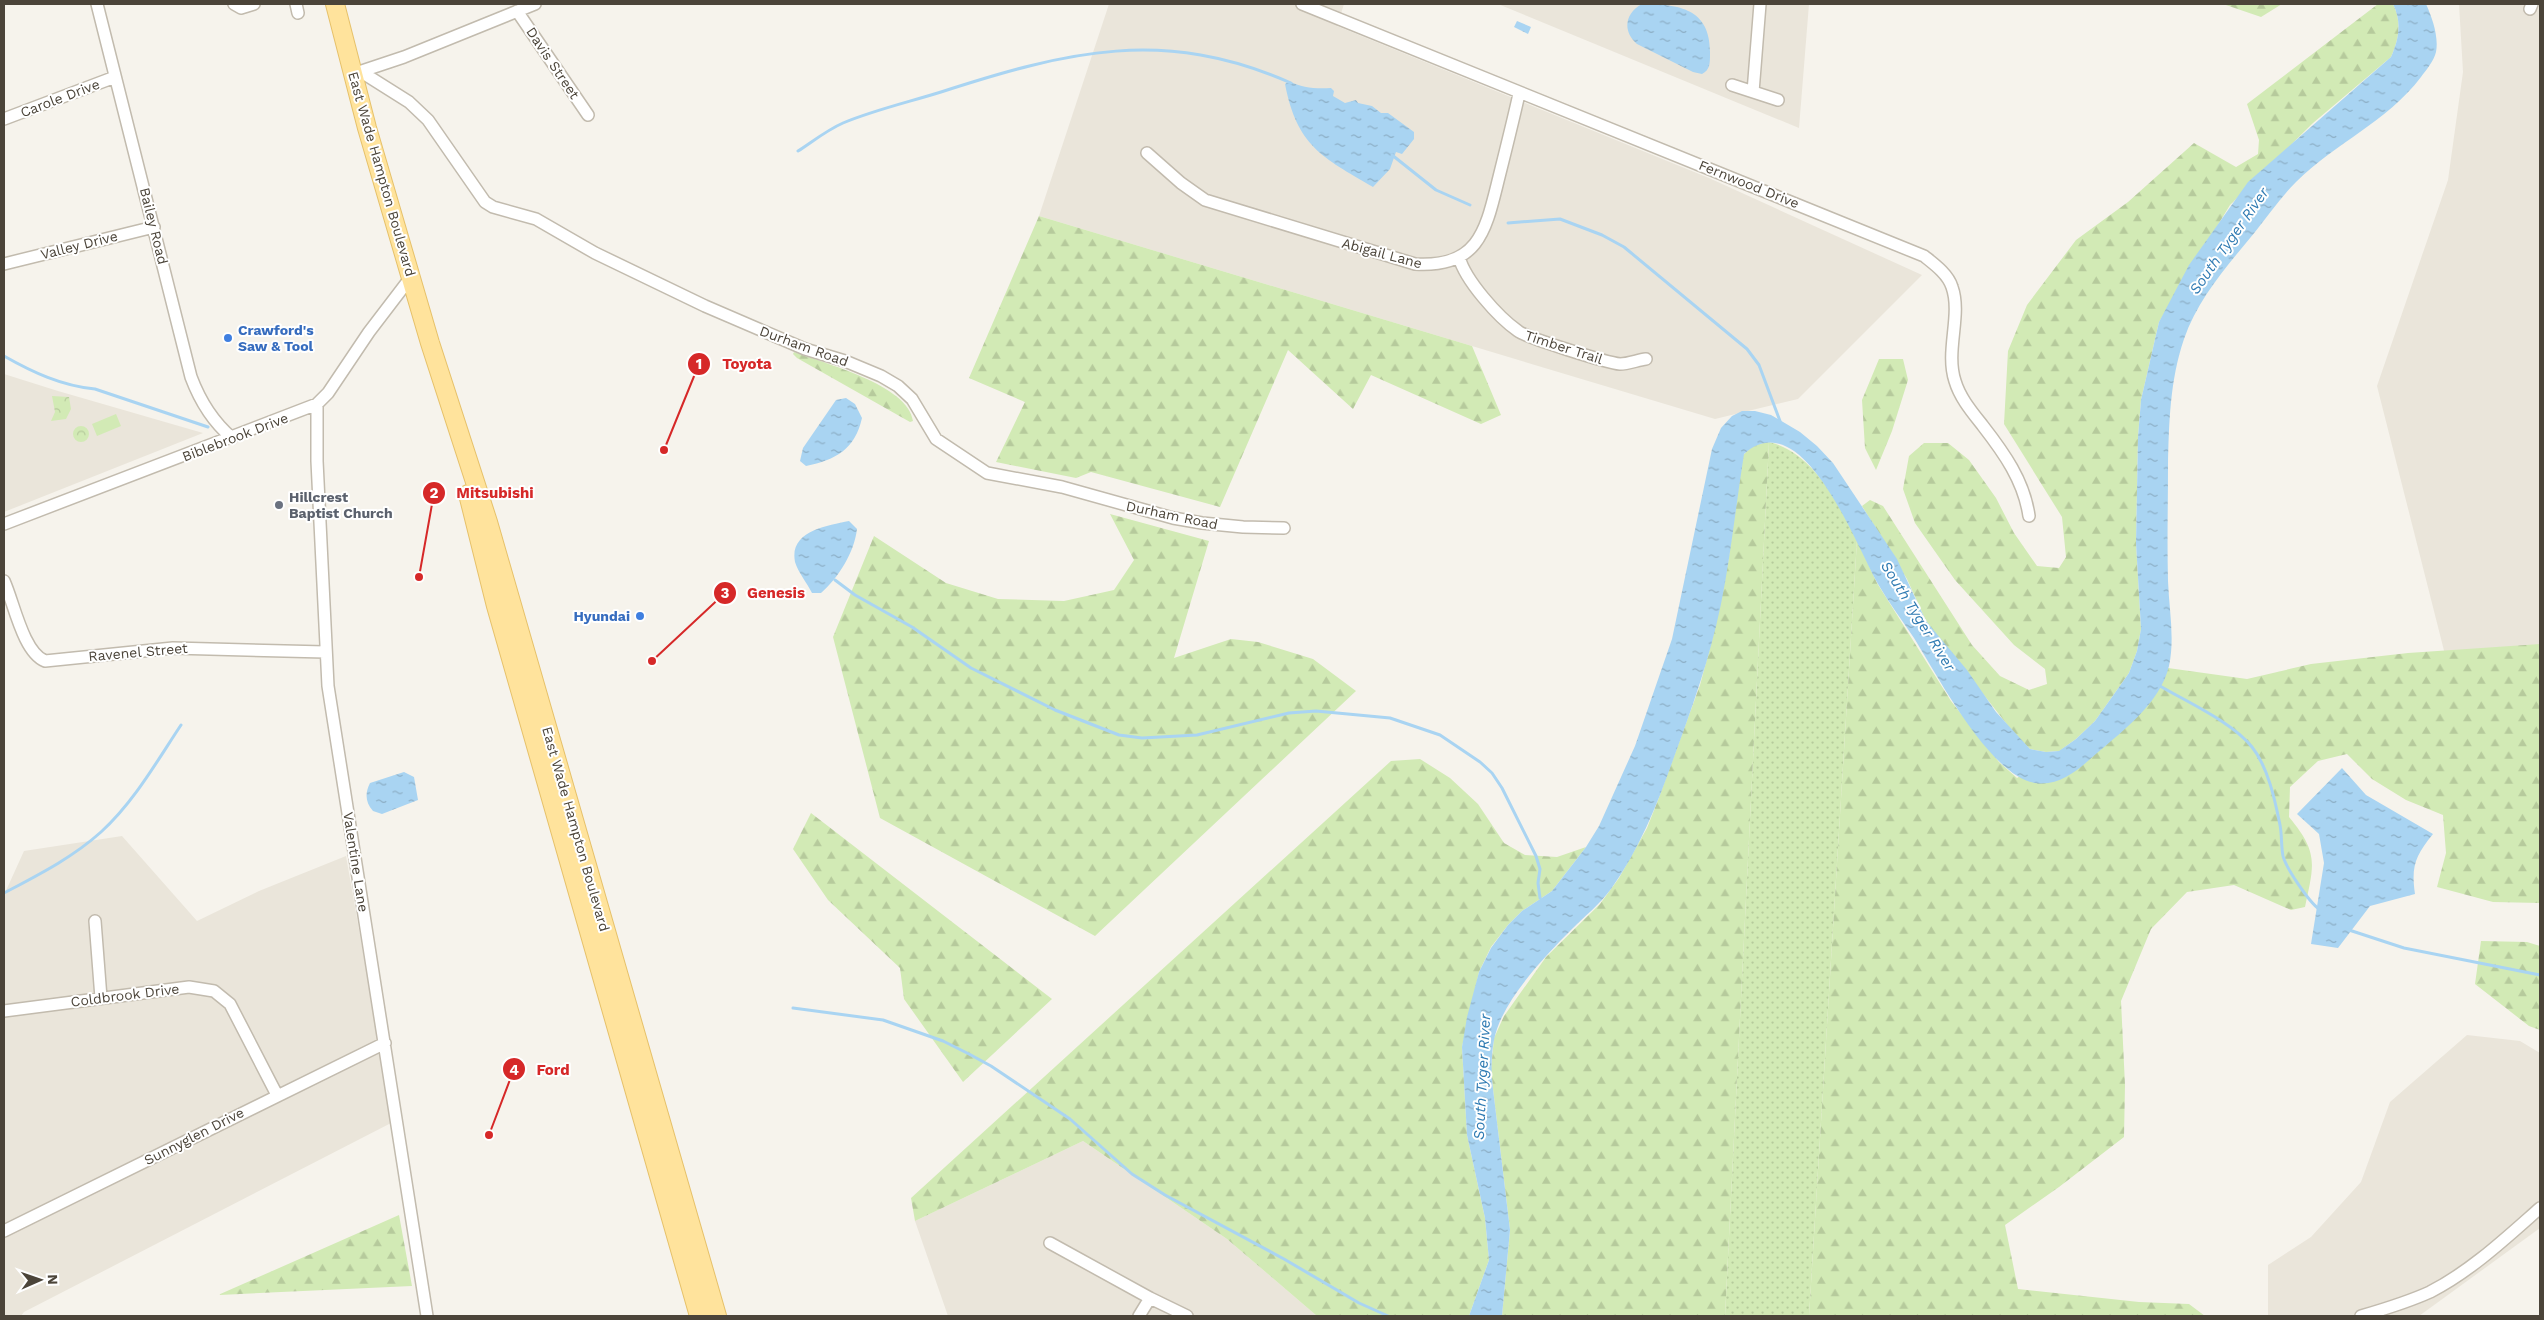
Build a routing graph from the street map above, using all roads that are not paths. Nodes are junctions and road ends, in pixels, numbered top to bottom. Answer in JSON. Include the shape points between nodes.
{"nodes":[{"id":1,"x":97,"y":4,"type":"edge"},
{"id":2,"x":234,"y":4,"type":"edge"},
{"id":3,"x":254,"y":4,"type":"edge"},
{"id":4,"x":334,"y":4,"type":"edge"},
{"id":5,"x":535,"y":4,"type":"edge"},
{"id":6,"x":1302,"y":4,"type":"edge"},
{"id":7,"x":1760,"y":4,"type":"edge"},
{"id":8,"x":517,"y":11,"type":"junction"},
{"id":9,"x":358,"y":72,"type":"junction"},
{"id":10,"x":115,"y":76,"type":"junction"},
{"id":11,"x":1732,"y":85,"type":"dead end"},
{"id":12,"x":1754,"y":92,"type":"junction"},
{"id":13,"x":1519,"y":94,"type":"junction"},
{"id":14,"x":1778,"y":100,"type":"dead end"},
{"id":15,"x":588,"y":115,"type":"dead end"},
{"id":16,"x":4,"y":119,"type":"edge"},
{"id":17,"x":1147,"y":153,"type":"dead end"},
{"id":18,"x":154,"y":226,"type":"junction"},
{"id":19,"x":1459,"y":257,"type":"junction"},
{"id":20,"x":4,"y":264,"type":"edge"},
{"id":21,"x":411,"y":277,"type":"junction"},
{"id":22,"x":1646,"y":359,"type":"dead end"},
{"id":23,"x":317,"y":404,"type":"junction"},
{"id":24,"x":232,"y":438,"type":"junction"},
{"id":25,"x":2029,"y":516,"type":"dead end"},
{"id":26,"x":4,"y":524,"type":"edge"},
{"id":27,"x":1284,"y":528,"type":"dead end"},
{"id":28,"x":4,"y":581,"type":"edge"},
{"id":29,"x":325,"y":652,"type":"junction"},
{"id":30,"x":582,"y":879,"type":"junction"},
{"id":31,"x":95,"y":921,"type":"dead end"},
{"id":32,"x":101,"y":998,"type":"junction"},
{"id":33,"x":4,"y":1011,"type":"edge"},
{"id":34,"x":385,"y":1043,"type":"junction"},
{"id":35,"x":277,"y":1095,"type":"junction"},
{"id":36,"x":2540,"y":1208,"type":"edge"},
{"id":37,"x":4,"y":1231,"type":"edge"},
{"id":38,"x":1050,"y":1244,"type":"dead end"},
{"id":39,"x":1150,"y":1298,"type":"junction"},
{"id":40,"x":427,"y":1316,"type":"edge"},
{"id":41,"x":699,"y":1316,"type":"edge"},
{"id":42,"x":717,"y":1316,"type":"edge"},
{"id":43,"x":1139,"y":1316,"type":"edge"},
{"id":44,"x":1187,"y":1316,"type":"edge"},
{"id":45,"x":2362,"y":1316,"type":"edge"}],
"edges":[{"from":1,"to":10,"type":"street","name":"Bailey Road"},
{"from":2,"to":3,"type":"street","via":[[241,8]]},
{"from":4,"to":9,"type":"main road","name":"East Wade Hampton Boulevard"},
{"from":5,"to":8,"type":"street"},
{"from":6,"to":13,"type":"street","name":"Fernwood Drive"},
{"from":7,"to":12,"type":"street"},
{"from":8,"to":9,"type":"street"},
{"from":8,"to":15,"type":"street","name":"Davis Street"},
{"from":9,"to":21,"type":"main road","name":"East Wade Hampton Boulevard","via":[[367,128]]},
{"from":9,"to":27,"type":"street","name":"Durham Road","via":[[409,102],[428,120],[484,202],[536,219],[595,253],[704,306],[881,376],[912,399],[936,439],[980,470],[1062,487],[1183,520]]},
{"from":10,"to":16,"type":"street","name":"Carole Drive"},
{"from":10,"to":18,"type":"street","name":"Bailey Road"},
{"from":11,"to":12,"type":"street"},
{"from":12,"to":14,"type":"street"},
{"from":13,"to":19,"type":"street","name":"Abigail Lane","via":[[1482,237]]},
{"from":13,"to":25,"type":"street","name":"Fernwood Drive","via":[[1903,246],[1935,265],[1952,286],[1955,383],[1969,409],[2006,458],[2024,493]]},
{"from":17,"to":19,"type":"street","name":"Abigail Lane","via":[[1198,195],[1228,208],[1415,264],[1434,266]]},
{"from":18,"to":20,"type":"street","name":"Valley Drive"},
{"from":18,"to":24,"type":"street","name":"Bailey Road","via":[[197,394],[219,427]]},
{"from":19,"to":22,"type":"street","name":"Timber Trail","via":[[1480,292],[1519,332],[1619,364]]},
{"from":21,"to":23,"type":"street","name":"Biblebrook Drive"},
{"from":21,"to":30,"type":"main road","name":"East Wade Hampton Boulevard","via":[[488,522],[504,604]]},
{"from":23,"to":24,"type":"street","name":"Biblebrook Drive"},
{"from":23,"to":29,"type":"street","name":"Valentine Lane"},
{"from":24,"to":26,"type":"street","name":"Biblebrook Drive"},
{"from":28,"to":29,"type":"street","name":"Ravenel Street","via":[[29,646],[38,658],[45,661],[172,648]]},
{"from":29,"to":34,"type":"street","name":"Valentine Lane","via":[[329,695]]},
{"from":30,"to":41,"type":"main road","name":"East Wade Hampton Boulevard"},
{"from":30,"to":42,"type":"main road","name":"East Wade Hampton Boulevard"},
{"from":31,"to":32,"type":"street"},
{"from":32,"to":33,"type":"street","name":"Coldbrook Drive"},
{"from":32,"to":35,"type":"street","name":"Coldbrook Drive","via":[[189,987],[214,991],[230,1004]]},
{"from":34,"to":35,"type":"street","name":"Sunnyglen Drive"},
{"from":34,"to":40,"type":"street","name":"Valentine Lane"},
{"from":35,"to":37,"type":"street","name":"Sunnyglen Drive"},
{"from":36,"to":45,"type":"street","via":[[2452,1279],[2409,1301]]},
{"from":38,"to":39,"type":"street"},
{"from":39,"to":43,"type":"street"},
{"from":39,"to":44,"type":"street"}]}
